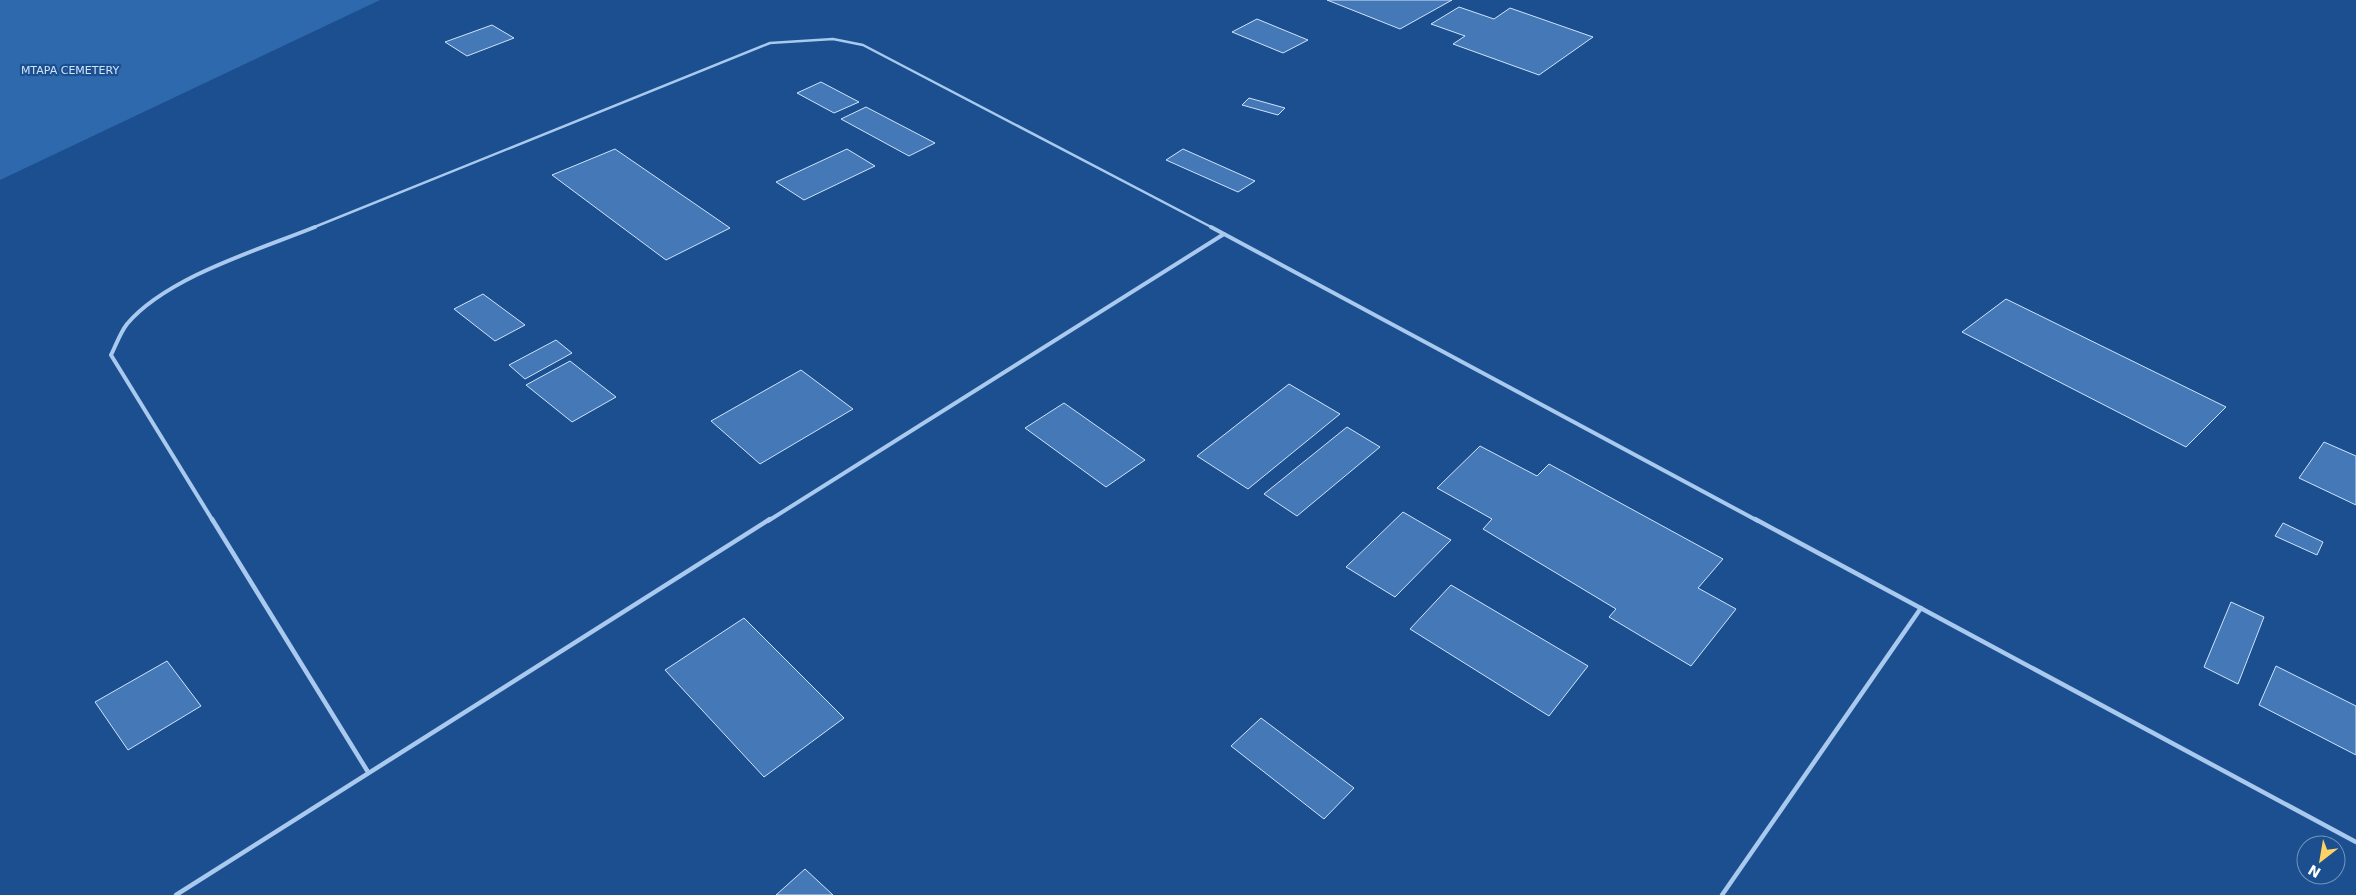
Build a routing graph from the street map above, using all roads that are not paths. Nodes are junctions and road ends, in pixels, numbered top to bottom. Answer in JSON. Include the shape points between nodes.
{"nodes":[{"id":1,"x":1224,"y":234,"type":"junction"},
{"id":2,"x":1921,"y":608,"type":"junction"},
{"id":3,"x":368,"y":772,"type":"junction"},
{"id":4,"x":2356,"y":842,"type":"edge"},
{"id":5,"x":176,"y":895,"type":"edge"},
{"id":6,"x":1722,"y":895,"type":"edge"}],
"edges":[{"from":1,"to":2,"type":"lane"},
{"from":1,"to":3,"type":"lane"},
{"from":1,"to":3,"type":"lane","via":[[863,45],[833,39],[803,39],[770,43],[184,281],[154,300],[126,325],[111,355]]},
{"from":2,"to":4,"type":"lane"},
{"from":2,"to":6,"type":"lane"},
{"from":3,"to":5,"type":"lane"}]}
